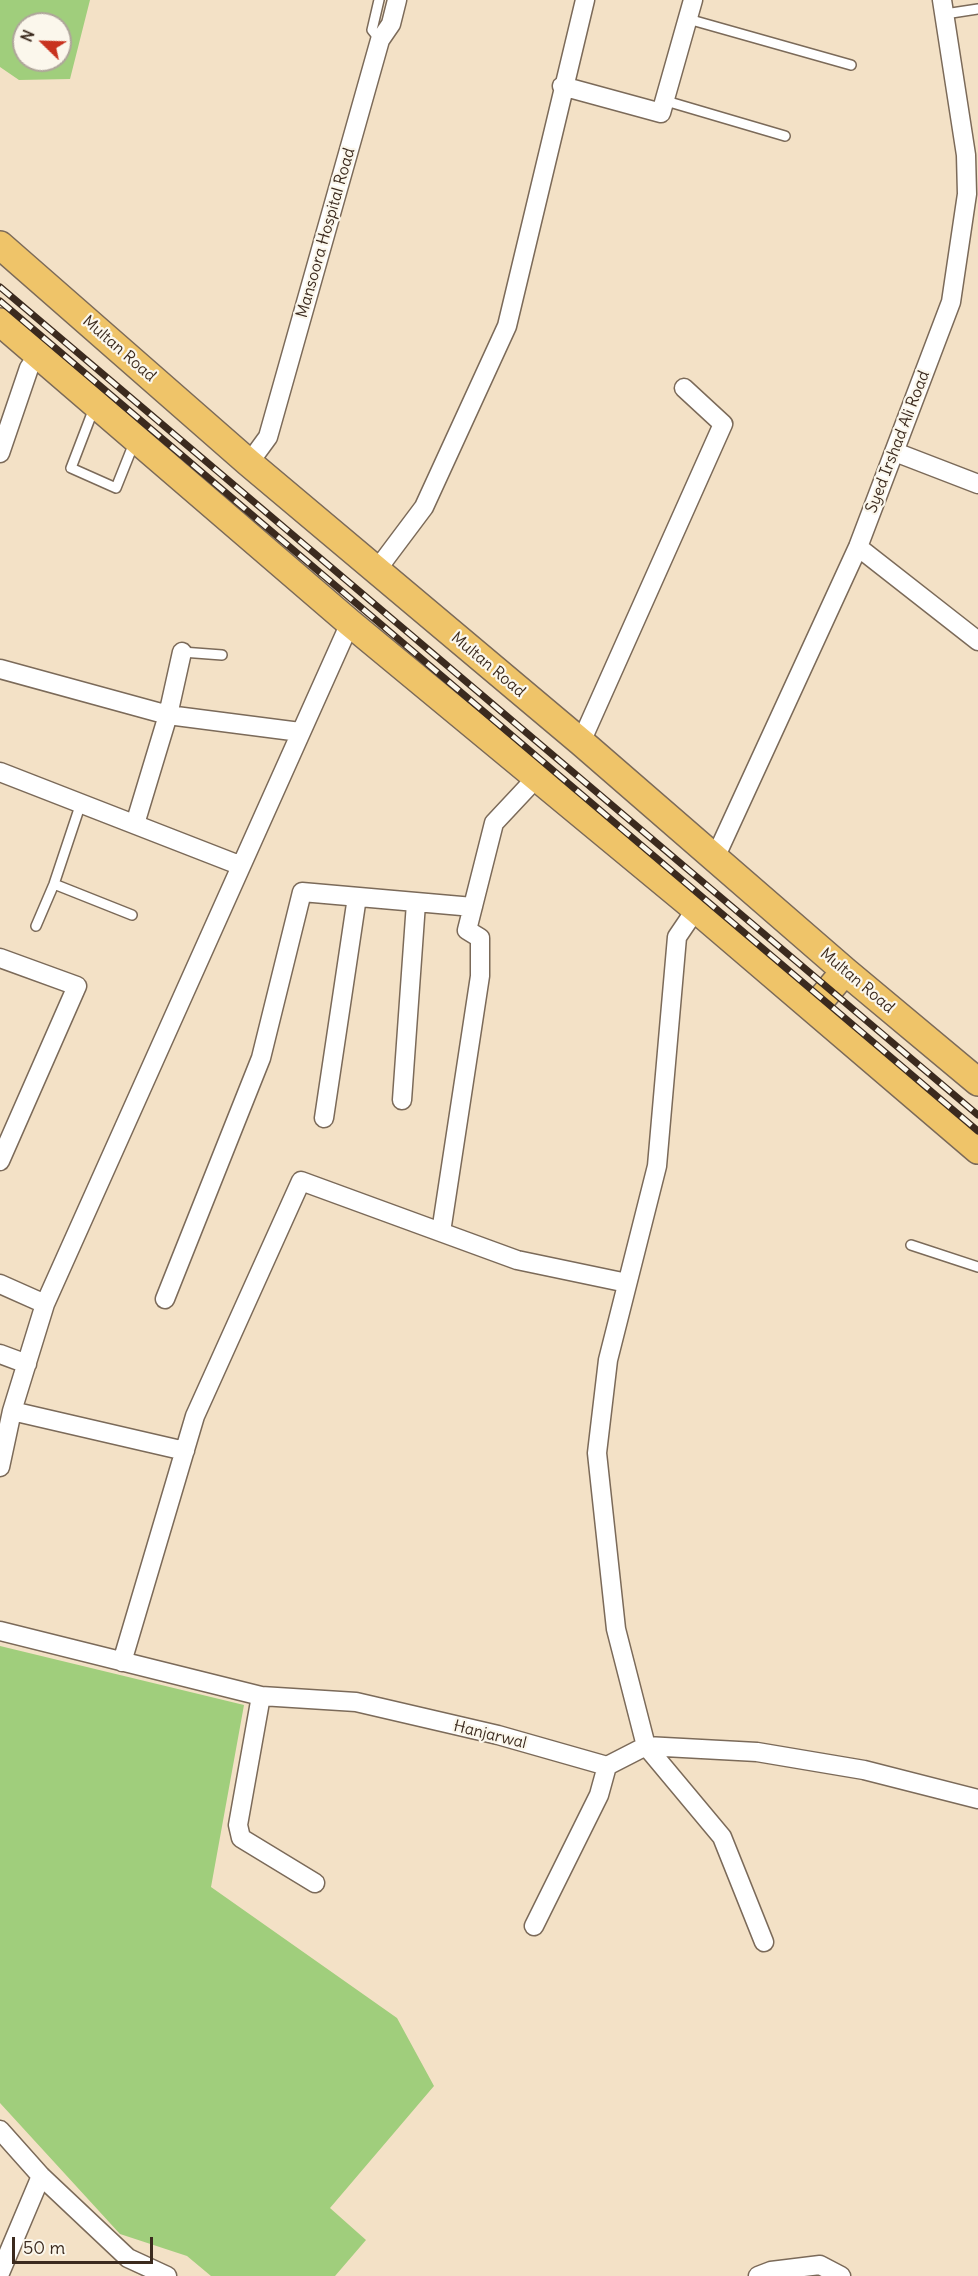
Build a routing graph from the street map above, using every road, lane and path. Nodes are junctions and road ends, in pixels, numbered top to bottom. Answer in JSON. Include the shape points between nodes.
{"nodes":[{"id":1,"x":379,"y":0,"type":"edge"},
{"id":2,"x":397,"y":0,"type":"edge"},
{"id":3,"x":585,"y":0,"type":"edge"},
{"id":4,"x":693,"y":0,"type":"edge"},
{"id":5,"x":943,"y":7,"type":"edge"},
{"id":6,"x":978,"y":9,"type":"edge"},
{"id":7,"x":688,"y":19,"type":"junction"},
{"id":8,"x":380,"y":40,"type":"junction"},
{"id":9,"x":851,"y":65,"type":"dead end"},
{"id":10,"x":562,"y":86,"type":"junction"},
{"id":11,"x":666,"y":101,"type":"junction"},
{"id":12,"x":785,"y":136,"type":"dead end"},
{"id":13,"x":0,"y":245,"type":"edge"},
{"id":14,"x":0,"y":322,"type":"edge"},
{"id":15,"x":38,"y":356,"type":"junction"},
{"id":16,"x":684,"y":388,"type":"dead end"},
{"id":17,"x":96,"y":404,"type":"junction"},
{"id":18,"x":136,"y":438,"type":"junction"},
{"id":19,"x":895,"y":452,"type":"junction"},
{"id":20,"x":0,"y":453,"type":"edge"},
{"id":21,"x":249,"y":463,"type":"junction"},
{"id":22,"x":978,"y":484,"type":"edge"},
{"id":23,"x":858,"y":547,"type":"junction"},
{"id":24,"x":376,"y":571,"type":"junction"},
{"id":25,"x":350,"y":623,"type":"junction"},
{"id":26,"x":978,"y":641,"type":"edge"},
{"id":27,"x":182,"y":652,"type":"joint"},
{"id":28,"x":222,"y":655,"type":"dead end"},
{"id":29,"x":0,"y":669,"type":"edge"},
{"id":30,"x":168,"y":714,"type":"junction"},
{"id":31,"x":300,"y":732,"type":"junction"},
{"id":32,"x":581,"y":742,"type":"junction"},
{"id":33,"x":0,"y":772,"type":"edge"},
{"id":34,"x":538,"y":776,"type":"junction"},
{"id":35,"x":81,"y":803,"type":"junction"},
{"id":36,"x":135,"y":824,"type":"junction"},
{"id":37,"x":715,"y":858,"type":"junction"},
{"id":38,"x":239,"y":865,"type":"junction"},
{"id":39,"x":54,"y":884,"type":"junction"},
{"id":40,"x":357,"y":897,"type":"junction"},
{"id":41,"x":416,"y":903,"type":"junction"},
{"id":42,"x":473,"y":907,"type":"junction"},
{"id":43,"x":696,"y":909,"type":"junction"},
{"id":44,"x":132,"y":915,"type":"dead end"},
{"id":45,"x":36,"y":926,"type":"dead end"},
{"id":46,"x":0,"y":958,"type":"edge"},
{"id":47,"x":845,"y":971,"type":"junction"},
{"id":48,"x":814,"y":1008,"type":"junction"},
{"id":49,"x":978,"y":1082,"type":"edge"},
{"id":50,"x":402,"y":1100,"type":"dead end"},
{"id":51,"x":324,"y":1118,"type":"dead end"},
{"id":52,"x":978,"y":1150,"type":"edge"},
{"id":53,"x":0,"y":1161,"type":"edge"},
{"id":54,"x":441,"y":1232,"type":"junction"},
{"id":55,"x":911,"y":1245,"type":"dead end"},
{"id":56,"x":978,"y":1267,"type":"edge"},
{"id":57,"x":627,"y":1283,"type":"junction"},
{"id":58,"x":0,"y":1284,"type":"edge"},
{"id":59,"x":165,"y":1299,"type":"dead end"},
{"id":60,"x":45,"y":1304,"type":"junction"},
{"id":61,"x":0,"y":1354,"type":"edge"},
{"id":62,"x":27,"y":1364,"type":"junction"},
{"id":63,"x":12,"y":1411,"type":"junction"},
{"id":64,"x":185,"y":1451,"type":"junction"},
{"id":65,"x":0,"y":1467,"type":"edge"},
{"id":66,"x":0,"y":1631,"type":"edge"},
{"id":67,"x":122,"y":1662,"type":"junction"},
{"id":68,"x":261,"y":1696,"type":"junction"},
{"id":69,"x":646,"y":1746,"type":"junction"},
{"id":70,"x":607,"y":1766,"type":"junction"},
{"id":71,"x":978,"y":1799,"type":"edge"},
{"id":72,"x":315,"y":1883,"type":"dead end"},
{"id":73,"x":534,"y":1926,"type":"dead end"},
{"id":74,"x":764,"y":1942,"type":"dead end"},
{"id":75,"x":0,"y":2130,"type":"edge"},
{"id":76,"x":42,"y":2176,"type":"junction"},
{"id":77,"x":0,"y":2273,"type":"edge"},
{"id":78,"x":167,"y":2276,"type":"edge"},
{"id":79,"x":758,"y":2276,"type":"edge"},
{"id":80,"x":841,"y":2276,"type":"edge"}],
"edges":[{"from":1,"to":8,"type":"lane","via":[[372,30]]},
{"from":2,"to":8,"type":"street","name":"Mansoora Hospital Road","via":[[391,24]]},
{"from":3,"to":10,"type":"street"},
{"from":4,"to":7,"type":"street"},
{"from":5,"to":6,"type":"lane"},
{"from":5,"to":19,"type":"street","name":"Syed Irshad Ali Road","via":[[966,155],[964,226],[951,302]]},
{"from":7,"to":9,"type":"lane"},
{"from":7,"to":11,"type":"street"},
{"from":8,"to":21,"type":"street","name":"Mansoora Hospital Road","via":[[268,437]]},
{"from":10,"to":11,"type":"street","via":[[656,113],[661,113]]},
{"from":10,"to":24,"type":"street","via":[[507,326],[424,507]]},
{"from":11,"to":12,"type":"lane"},
{"from":13,"to":21,"type":"main road","name":"Multan Road"},
{"from":14,"to":15,"type":"main road"},
{"from":15,"to":17,"type":"main road"},
{"from":15,"to":20,"type":"street","via":[[29,368]]},
{"from":16,"to":32,"type":"street","via":[[723,424]]},
{"from":17,"to":18,"type":"main road"},
{"from":17,"to":18,"type":"lane","via":[[71,468],[116,488]]},
{"from":18,"to":25,"type":"main road"},
{"from":19,"to":22,"type":"street"},
{"from":19,"to":23,"type":"street","name":"Syed Irshad Ali Road"},
{"from":21,"to":24,"type":"main road","name":"Multan Road"},
{"from":23,"to":26,"type":"street"},
{"from":23,"to":37,"type":"street","name":"Syed Irshad Ali Road"},
{"from":24,"to":32,"type":"main road","name":"Multan Road"},
{"from":25,"to":31,"type":"street"},
{"from":25,"to":34,"type":"main road"},
{"from":27,"to":28,"type":"lane"},
{"from":27,"to":30,"type":"street"},
{"from":29,"to":30,"type":"street"},
{"from":30,"to":31,"type":"street"},
{"from":30,"to":36,"type":"street"},
{"from":31,"to":38,"type":"street"},
{"from":32,"to":37,"type":"main road","name":"Multan Road"},
{"from":33,"to":35,"type":"street"},
{"from":34,"to":42,"type":"street","via":[[494,823]]},
{"from":34,"to":43,"type":"main road"},
{"from":35,"to":36,"type":"street"},
{"from":35,"to":39,"type":"lane"},
{"from":36,"to":38,"type":"street"},
{"from":37,"to":47,"type":"main road","name":"Multan Road"},
{"from":38,"to":60,"type":"street"},
{"from":39,"to":44,"type":"lane"},
{"from":39,"to":45,"type":"lane"},
{"from":40,"to":41,"type":"street"},
{"from":40,"to":51,"type":"street"},
{"from":40,"to":59,"type":"street","via":[[302,892],[261,1058]]},
{"from":41,"to":42,"type":"street"},
{"from":41,"to":50,"type":"street"},
{"from":42,"to":54,"type":"street","via":[[467,930],[480,938],[480,976]]},
{"from":43,"to":48,"type":"main road"},
{"from":43,"to":57,"type":"street","via":[[677,937],[657,1166]]},
{"from":46,"to":53,"type":"street","via":[[77,986]]},
{"from":47,"to":48,"type":"main road"},
{"from":47,"to":49,"type":"main road","name":"Multan Road"},
{"from":48,"to":52,"type":"main road"},
{"from":54,"to":57,"type":"street","via":[[518,1260]]},
{"from":54,"to":64,"type":"street","via":[[301,1181],[195,1416]]},
{"from":55,"to":56,"type":"lane"},
{"from":57,"to":69,"type":"street","via":[[608,1360],[597,1453],[616,1629]]},
{"from":58,"to":60,"type":"street"},
{"from":60,"to":62,"type":"street"},
{"from":61,"to":62,"type":"street"},
{"from":62,"to":63,"type":"street"},
{"from":63,"to":64,"type":"street"},
{"from":63,"to":65,"type":"street"},
{"from":64,"to":67,"type":"street"},
{"from":66,"to":67,"type":"street","name":"Hanjarwal"},
{"from":67,"to":68,"type":"street","name":"Hanjarwal"},
{"from":68,"to":70,"type":"street","name":"Hanjarwal","via":[[356,1702]]},
{"from":68,"to":72,"type":"street","via":[[238,1825],[241,1838]]},
{"from":69,"to":70,"type":"street"},
{"from":69,"to":71,"type":"street","via":[[757,1752],[864,1770]]},
{"from":69,"to":74,"type":"street","via":[[722,1837]]},
{"from":70,"to":73,"type":"street","via":[[599,1796]]},
{"from":75,"to":76,"type":"street"},
{"from":76,"to":77,"type":"street"},
{"from":76,"to":78,"type":"street","via":[[128,2258]]},
{"from":79,"to":80,"type":"street","via":[[820,2265]]}]}
